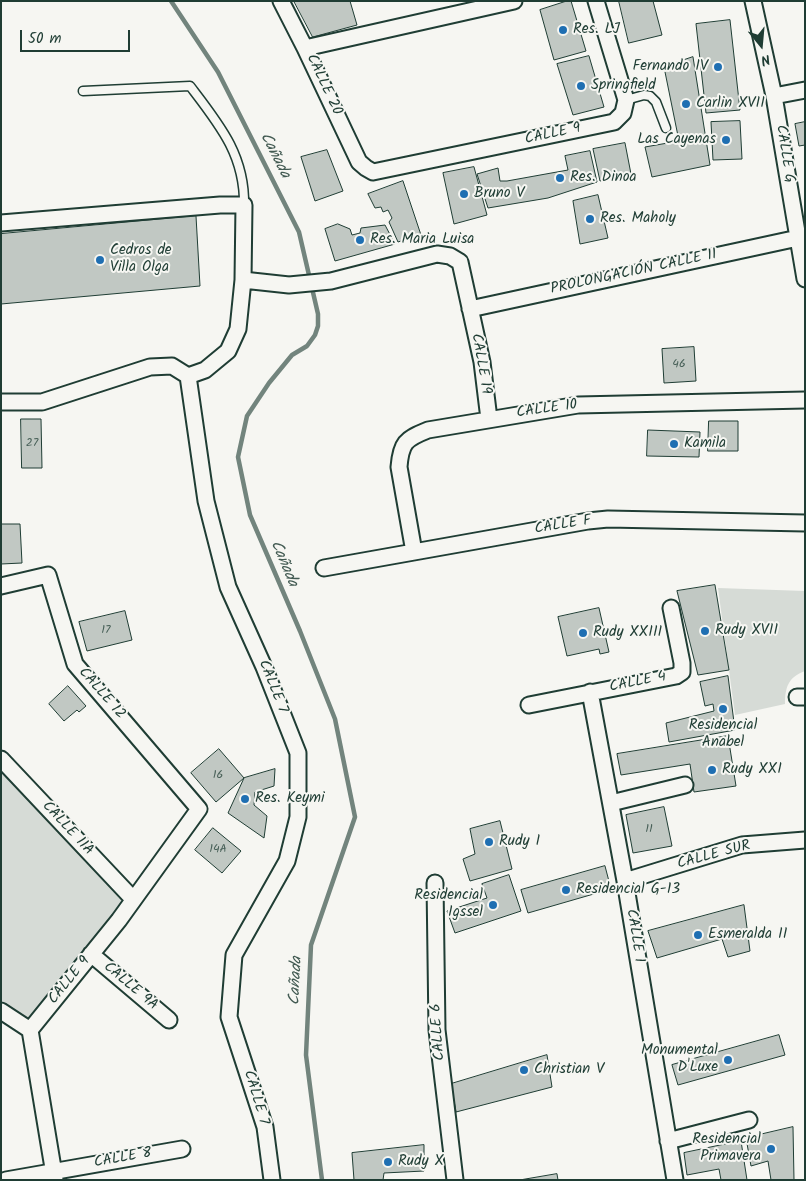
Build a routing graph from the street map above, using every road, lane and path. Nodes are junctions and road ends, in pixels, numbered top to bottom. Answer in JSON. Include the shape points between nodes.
{"nodes":[{"id":1,"x":281,"y":1,"type":"edge"},
{"id":2,"x":514,"y":1,"type":"edge"},
{"id":3,"x":596,"y":1,"type":"edge"},
{"id":4,"x":753,"y":1,"type":"edge"},
{"id":5,"x":305,"y":48,"type":"junction"},
{"id":6,"x":805,"y":90,"type":"edge"},
{"id":7,"x":83,"y":91,"type":"dead end"},
{"id":8,"x":774,"y":96,"type":"junction"},
{"id":9,"x":626,"y":100,"type":"junction"},
{"id":10,"x":666,"y":128,"type":"dead end"},
{"id":11,"x":366,"y":168,"type":"joint"},
{"id":12,"x":244,"y":205,"type":"junction"},
{"id":13,"x":1,"y":223,"type":"edge"},
{"id":14,"x":798,"y":238,"type":"junction"},
{"id":15,"x":805,"y":279,"type":"edge"},
{"id":16,"x":243,"y":280,"type":"junction"},
{"id":17,"x":470,"y":308,"type":"junction"},
{"id":18,"x":188,"y":376,"type":"junction"},
{"id":19,"x":805,"y":400,"type":"edge"},
{"id":20,"x":1,"y":402,"type":"edge"},
{"id":21,"x":490,"y":419,"type":"junction"},
{"id":22,"x":805,"y":523,"type":"edge"},
{"id":23,"x":414,"y":552,"type":"junction"},
{"id":24,"x":324,"y":568,"type":"dead end"},
{"id":25,"x":1,"y":586,"type":"edge"},
{"id":26,"x":671,"y":608,"type":"dead end"},
{"id":27,"x":590,"y":692,"type":"junction"},
{"id":28,"x":529,"y":705,"type":"dead end"},
{"id":29,"x":1,"y":759,"type":"edge"},
{"id":30,"x":685,"y":786,"type":"dead end"},
{"id":31,"x":611,"y":803,"type":"junction"},
{"id":32,"x":199,"y":809,"type":"joint"},
{"id":33,"x":805,"y":840,"type":"edge"},
{"id":34,"x":625,"y":881,"type":"junction"},
{"id":35,"x":435,"y":883,"type":"dead end"},
{"id":36,"x":133,"y":899,"type":"junction"},
{"id":37,"x":91,"y":954,"type":"junction"},
{"id":38,"x":1,"y":1011,"type":"edge"},
{"id":39,"x":169,"y":1020,"type":"dead end"},
{"id":40,"x":30,"y":1030,"type":"junction"},
{"id":41,"x":748,"y":1120,"type":"dead end"},
{"id":42,"x":668,"y":1141,"type":"junction"},
{"id":43,"x":182,"y":1149,"type":"dead end"},
{"id":44,"x":54,"y":1176,"type":"edge"},
{"id":45,"x":6,"y":1180,"type":"edge"},
{"id":46,"x":272,"y":1180,"type":"edge"},
{"id":47,"x":455,"y":1180,"type":"edge"},
{"id":48,"x":675,"y":1180,"type":"edge"}],
"edges":[{"from":1,"to":5,"type":"street","name":"CALLE 20"},
{"from":2,"to":5,"type":"street"},
{"from":3,"to":9,"type":"street"},
{"from":4,"to":8,"type":"street","name":"CALLE G"},
{"from":5,"to":11,"type":"street","name":"CALLE 20","via":[[359,162]]},
{"from":6,"to":8,"type":"street"},
{"from":7,"to":12,"type":"lane","via":[[190,86],[223,130],[236,155]]},
{"from":8,"to":14,"type":"street","name":"CALLE G"},
{"from":9,"to":10,"type":"lane","via":[[650,96],[656,102]]},
{"from":9,"to":11,"type":"street","name":"CALLE 9","via":[[623,113],[614,122],[373,172]]},
{"from":12,"to":13,"type":"street"},
{"from":12,"to":16,"type":"street"},
{"from":14,"to":15,"type":"street","name":"CALLE G"},
{"from":14,"to":17,"type":"street","name":"PROLONGACIÓN CALLE 11"},
{"from":16,"to":17,"type":"street","name":"CALLE 19","via":[[289,285],[331,281],[437,254],[460,262]]},
{"from":16,"to":18,"type":"street","via":[[238,328],[228,350],[205,370]]},
{"from":17,"to":21,"type":"street","name":"CALLE 19"},
{"from":18,"to":20,"type":"street","via":[[172,366],[150,367],[42,402]]},
{"from":18,"to":46,"type":"street","name":"CALLE 7","via":[[206,501],[228,587],[298,753],[298,817],[287,860],[234,955],[229,1017],[265,1127]]},
{"from":19,"to":21,"type":"street","name":"CALLE 10","via":[[578,404]]},
{"from":21,"to":23,"type":"street","name":"CALLE 10","via":[[428,430],[403,443],[399,467]]},
{"from":22,"to":23,"type":"street","name":"CALLE F","via":[[608,519]]},
{"from":23,"to":24,"type":"street","name":"CALLE F"},
{"from":25,"to":32,"type":"street","name":"CALLE 12","via":[[48,575],[75,664]]},
{"from":26,"to":27,"type":"street","name":"CALLE 4","via":[[682,672],[676,676]]},
{"from":27,"to":28,"type":"street","name":"CALLE 4"},
{"from":27,"to":31,"type":"street","name":"CALLE 1"},
{"from":29,"to":36,"type":"street","name":"CALLE 11A"},
{"from":30,"to":31,"type":"street"},
{"from":31,"to":34,"type":"street","name":"CALLE 1"},
{"from":32,"to":36,"type":"street","name":"CALLE 9"},
{"from":33,"to":34,"type":"street","name":"CALLE SUR","via":[[742,845]]},
{"from":34,"to":42,"type":"street","name":"CALLE 1"},
{"from":35,"to":47,"type":"street","name":"CALLE 6","via":[[437,1030]]},
{"from":36,"to":37,"type":"street","name":"CALLE 9"},
{"from":37,"to":39,"type":"street","name":"CALLE 9A"},
{"from":37,"to":40,"type":"street","name":"CALLE 9"},
{"from":38,"to":40,"type":"street"},
{"from":40,"to":44,"type":"street"},
{"from":41,"to":42,"type":"street"},
{"from":42,"to":48,"type":"street","name":"CALLE 1"},
{"from":43,"to":44,"type":"street","name":"CALLE 8"},
{"from":44,"to":45,"type":"street","name":"CALLE 8"}]}
